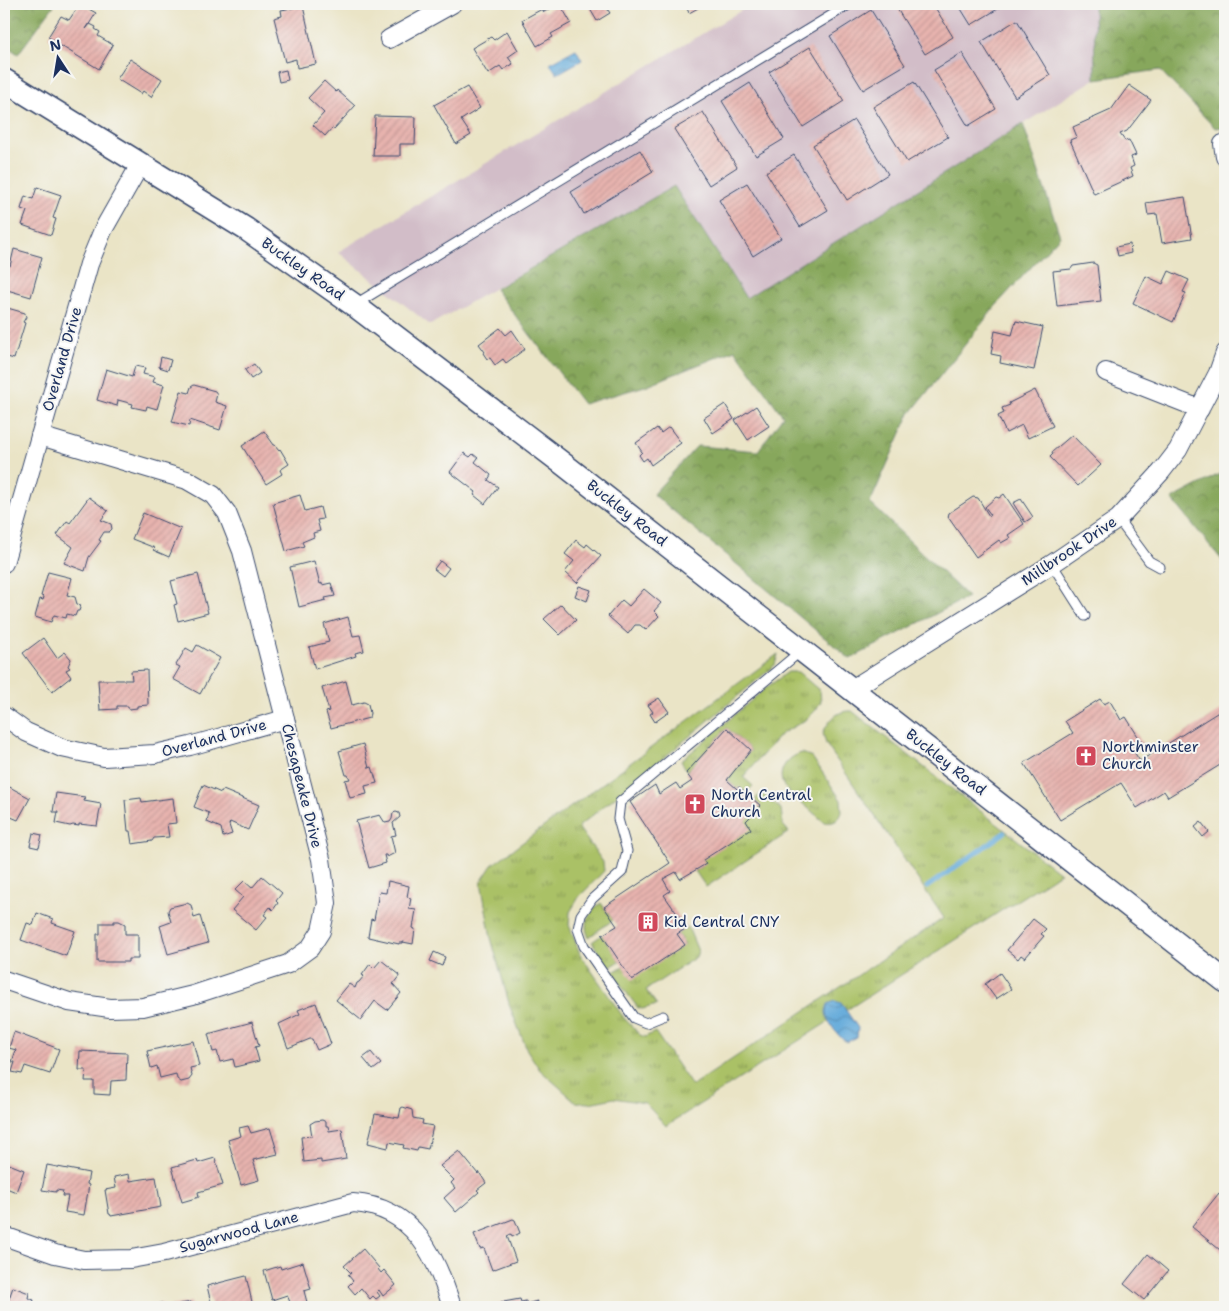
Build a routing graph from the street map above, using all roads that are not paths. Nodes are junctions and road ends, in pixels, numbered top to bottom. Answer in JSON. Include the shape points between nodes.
{"nodes":[{"id":1,"x":452,"y":4,"type":"edge"},
{"id":2,"x":850,"y":4,"type":"edge"},
{"id":3,"x":389,"y":39,"type":"dead end"},
{"id":4,"x":4,"y":80,"type":"edge"},
{"id":5,"x":141,"y":163,"type":"junction"},
{"id":6,"x":354,"y":305,"type":"junction"},
{"id":7,"x":1225,"y":353,"type":"edge"},
{"id":8,"x":1106,"y":372,"type":"dead end"},
{"id":9,"x":1222,"y":374,"type":"edge"},
{"id":10,"x":1200,"y":410,"type":"junction"},
{"id":11,"x":40,"y":436,"type":"junction"},
{"id":12,"x":1118,"y":518,"type":"junction"},
{"id":13,"x":4,"y":563,"type":"edge"},
{"id":14,"x":1052,"y":564,"type":"junction"},
{"id":15,"x":1160,"y":567,"type":"dead end"},
{"id":16,"x":1085,"y":616,"type":"dead end"},
{"id":17,"x":802,"y":650,"type":"junction"},
{"id":18,"x":852,"y":689,"type":"junction"},
{"id":19,"x":4,"y":716,"type":"edge"},
{"id":20,"x":285,"y":719,"type":"junction"},
{"id":21,"x":4,"y":980,"type":"edge"},
{"id":22,"x":1225,"y":981,"type":"edge"},
{"id":23,"x":663,"y":1016,"type":"dead end"},
{"id":24,"x":4,"y":1236,"type":"edge"},
{"id":25,"x":452,"y":1307,"type":"edge"}],
"edges":[{"from":1,"to":3,"type":"street"},
{"from":2,"to":6,"type":"lane"},
{"from":4,"to":5,"type":"street","name":"Buckley Road"},
{"from":5,"to":6,"type":"street","name":"Buckley Road","via":[[246,229]]},
{"from":5,"to":11,"type":"street","name":"Overland Drive","via":[[103,230],[89,264]]},
{"from":6,"to":17,"type":"street","name":"Buckley Road"},
{"from":7,"to":9,"type":"street","name":"Millbrook Drive"},
{"from":8,"to":10,"type":"street"},
{"from":9,"to":10,"type":"street","name":"Millbrook Drive"},
{"from":10,"to":12,"type":"street","name":"Millbrook Drive","via":[[1178,450]]},
{"from":11,"to":13,"type":"street","name":"Overland Drive"},
{"from":11,"to":20,"type":"street","name":"Chesapeake Drive","via":[[187,480],[213,495],[228,513],[242,551]]},
{"from":12,"to":14,"type":"street","name":"Millbrook Drive"},
{"from":12,"to":15,"type":"lane","via":[[1149,561]]},
{"from":14,"to":16,"type":"lane"},
{"from":14,"to":18,"type":"street","name":"Millbrook Drive"},
{"from":17,"to":18,"type":"street","name":"Buckley Road"},
{"from":17,"to":23,"type":"lane","via":[[620,802],[618,819],[628,851],[622,872],[592,899],[580,915],[578,929],[584,946],[634,1018],[646,1023]]},
{"from":18,"to":22,"type":"street","name":"Buckley Road"},
{"from":19,"to":20,"type":"street","name":"Overland Drive","via":[[26,732],[62,748],[104,757],[155,754]]},
{"from":20,"to":21,"type":"street","name":"Chesapeake Drive","via":[[321,859],[327,903],[321,931],[310,948],[288,964],[193,995],[143,1007],[110,1008],[69,1002]]},
{"from":24,"to":25,"type":"street","name":"Sugarwood Lane","via":[[55,1254],[84,1260],[131,1259],[353,1203],[371,1204],[389,1210],[414,1230],[431,1253]]}]}
